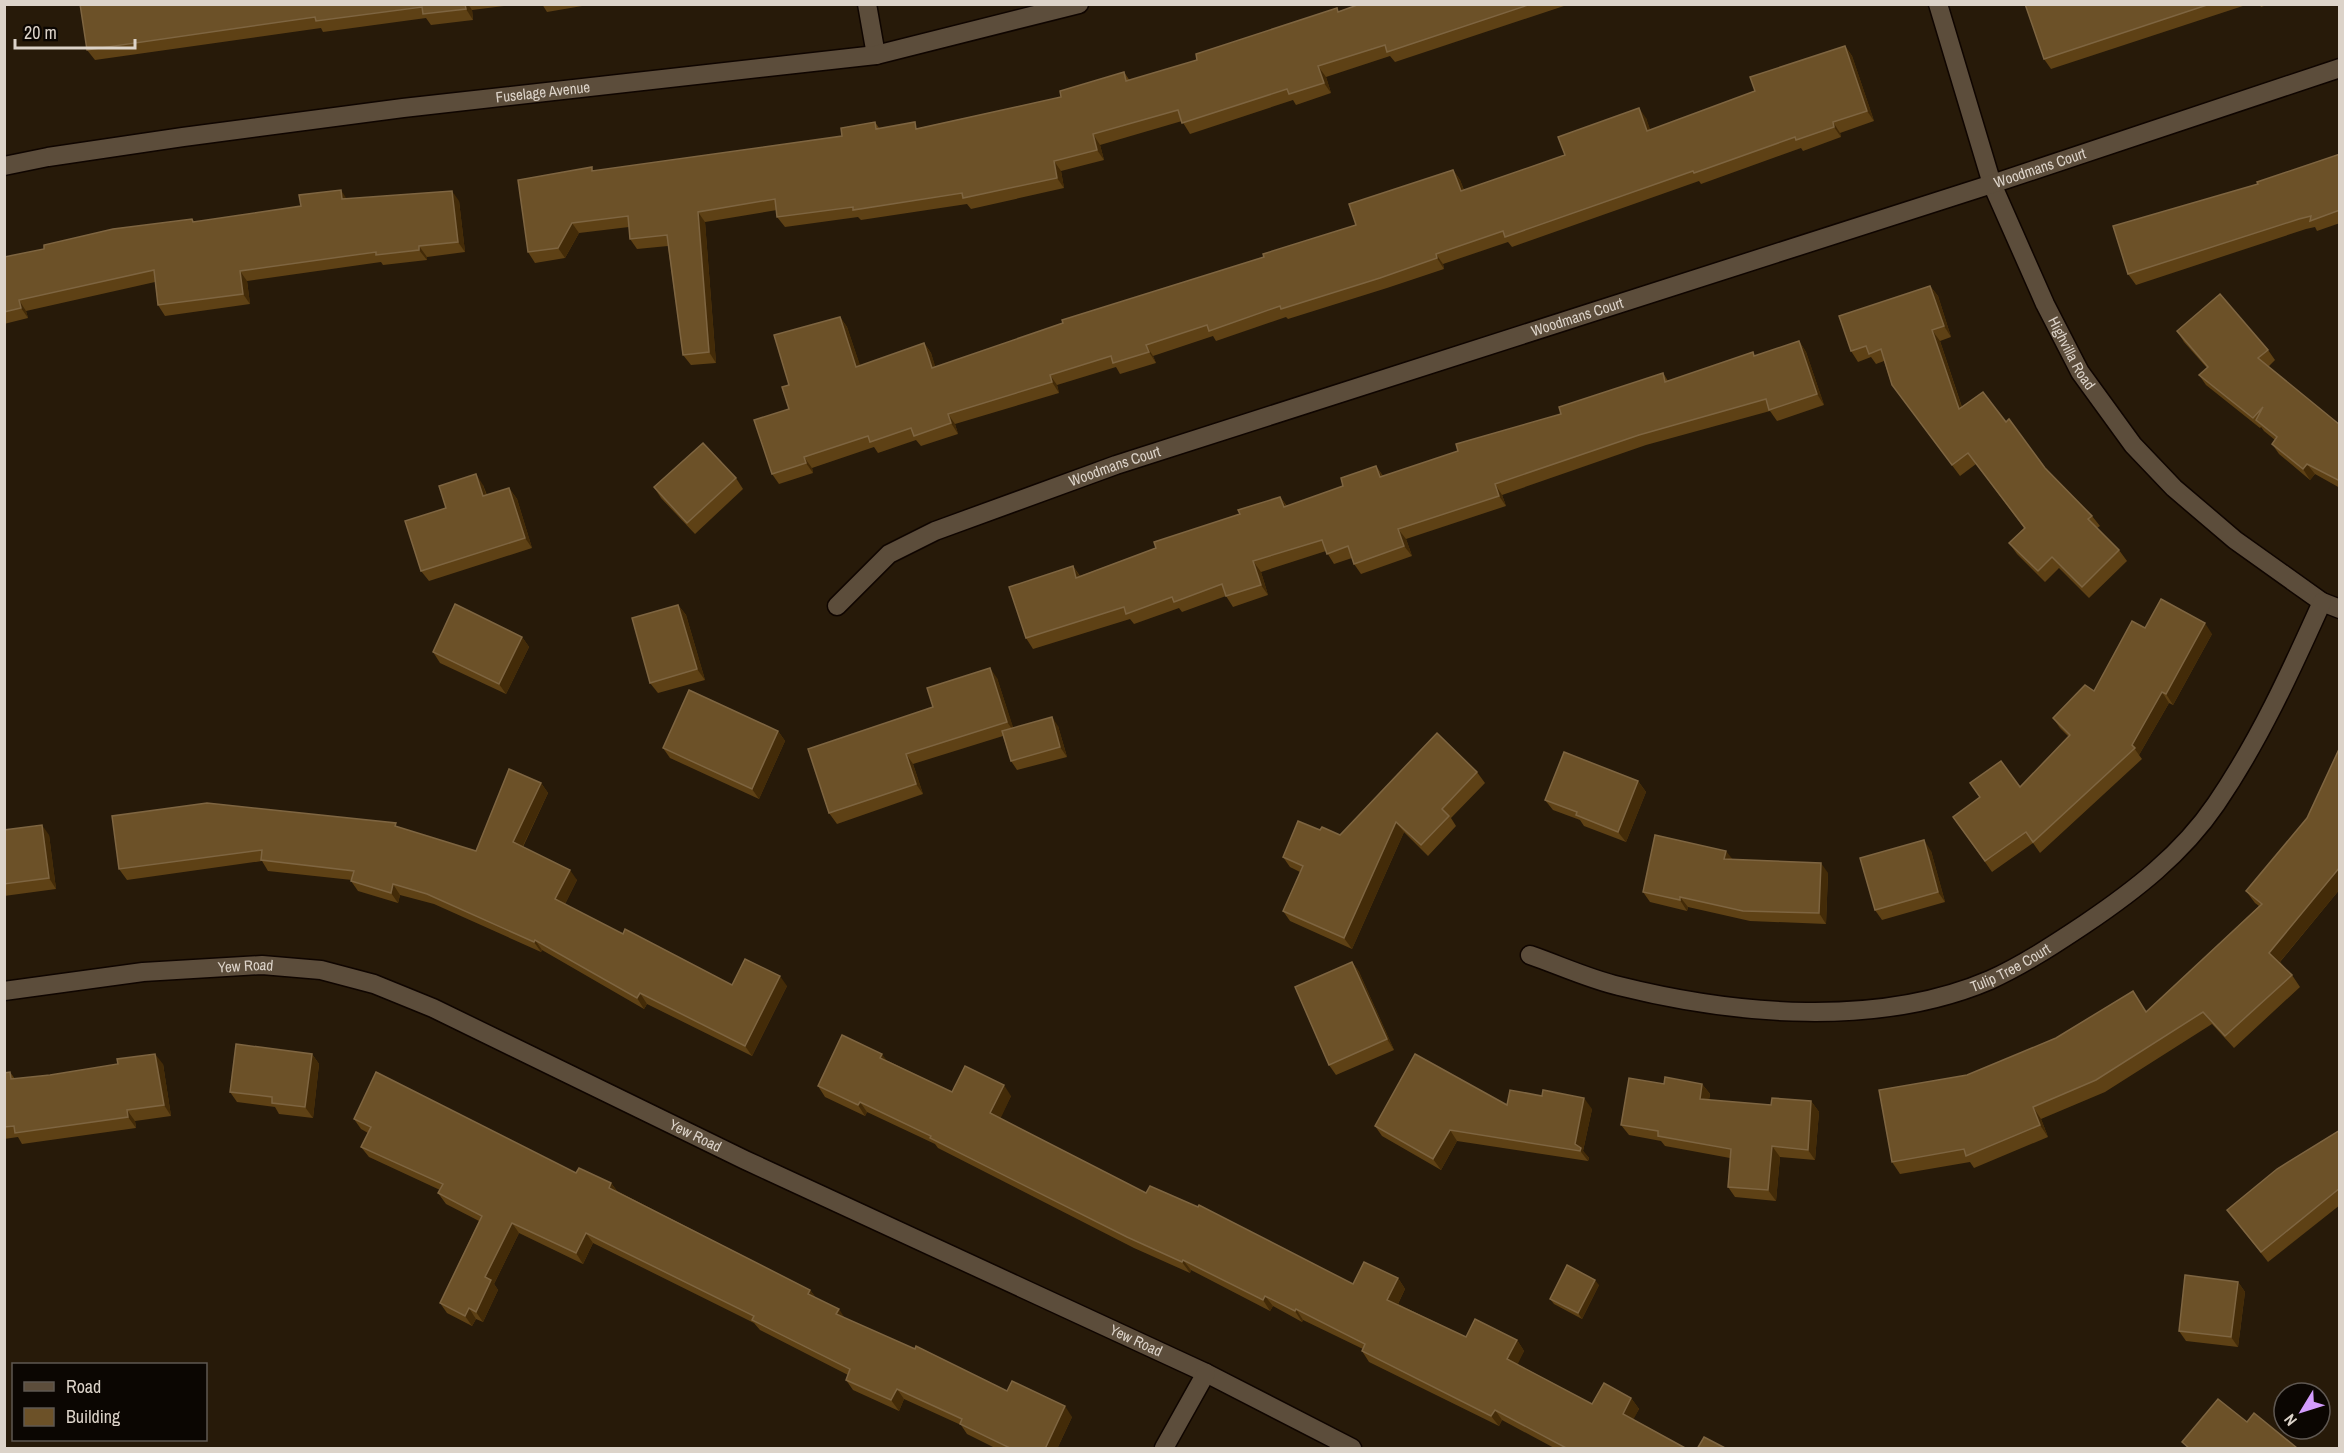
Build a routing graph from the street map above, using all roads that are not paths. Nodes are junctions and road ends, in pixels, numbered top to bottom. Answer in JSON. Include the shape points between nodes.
{"nodes":[{"id":1,"x":867,"y":4,"type":"edge"},
{"id":2,"x":1079,"y":4,"type":"edge"},
{"id":3,"x":1938,"y":4,"type":"edge"},
{"id":4,"x":876,"y":56,"type":"junction"},
{"id":5,"x":2340,"y":68,"type":"edge"},
{"id":6,"x":4,"y":166,"type":"edge"},
{"id":7,"x":1992,"y":183,"type":"junction"},
{"id":8,"x":2322,"y":602,"type":"junction"},
{"id":9,"x":837,"y":606,"type":"dead end"},
{"id":10,"x":2340,"y":609,"type":"edge"},
{"id":11,"x":1530,"y":955,"type":"dead end"},
{"id":12,"x":4,"y":991,"type":"edge"},
{"id":13,"x":1206,"y":1373,"type":"junction"},
{"id":14,"x":1164,"y":1449,"type":"edge"},
{"id":15,"x":1353,"y":1449,"type":"edge"}],
"edges":[{"from":1,"to":4,"type":"street"},
{"from":2,"to":4,"type":"street","name":"Fuselage Avenue"},
{"from":3,"to":7,"type":"street","name":"Highvilla Road"},
{"from":4,"to":6,"type":"street","name":"Fuselage Avenue","via":[[402,108]]},
{"from":5,"to":7,"type":"street","name":"Woodmans Court"},
{"from":7,"to":8,"type":"street","name":"Highvilla Road","via":[[2045,304],[2080,372],[2133,445],[2235,540]]},
{"from":7,"to":9,"type":"street","name":"Woodmans Court","via":[[1127,461],[998,507],[889,554]]},
{"from":8,"to":10,"type":"street","name":"Highvilla Road"},
{"from":8,"to":11,"type":"street","name":"Tulip Tree Court","via":[[2254,742],[2215,805],[2172,857],[2052,946],[1991,979],[1944,996],[1888,1009],[1825,1013],[1733,1007],[1618,986]]},
{"from":12,"to":13,"type":"street","name":"Yew Road","via":[[143,972],[262,965],[321,970],[374,984]]},
{"from":13,"to":14,"type":"street"},
{"from":13,"to":15,"type":"street","name":"Yew Road"}]}
